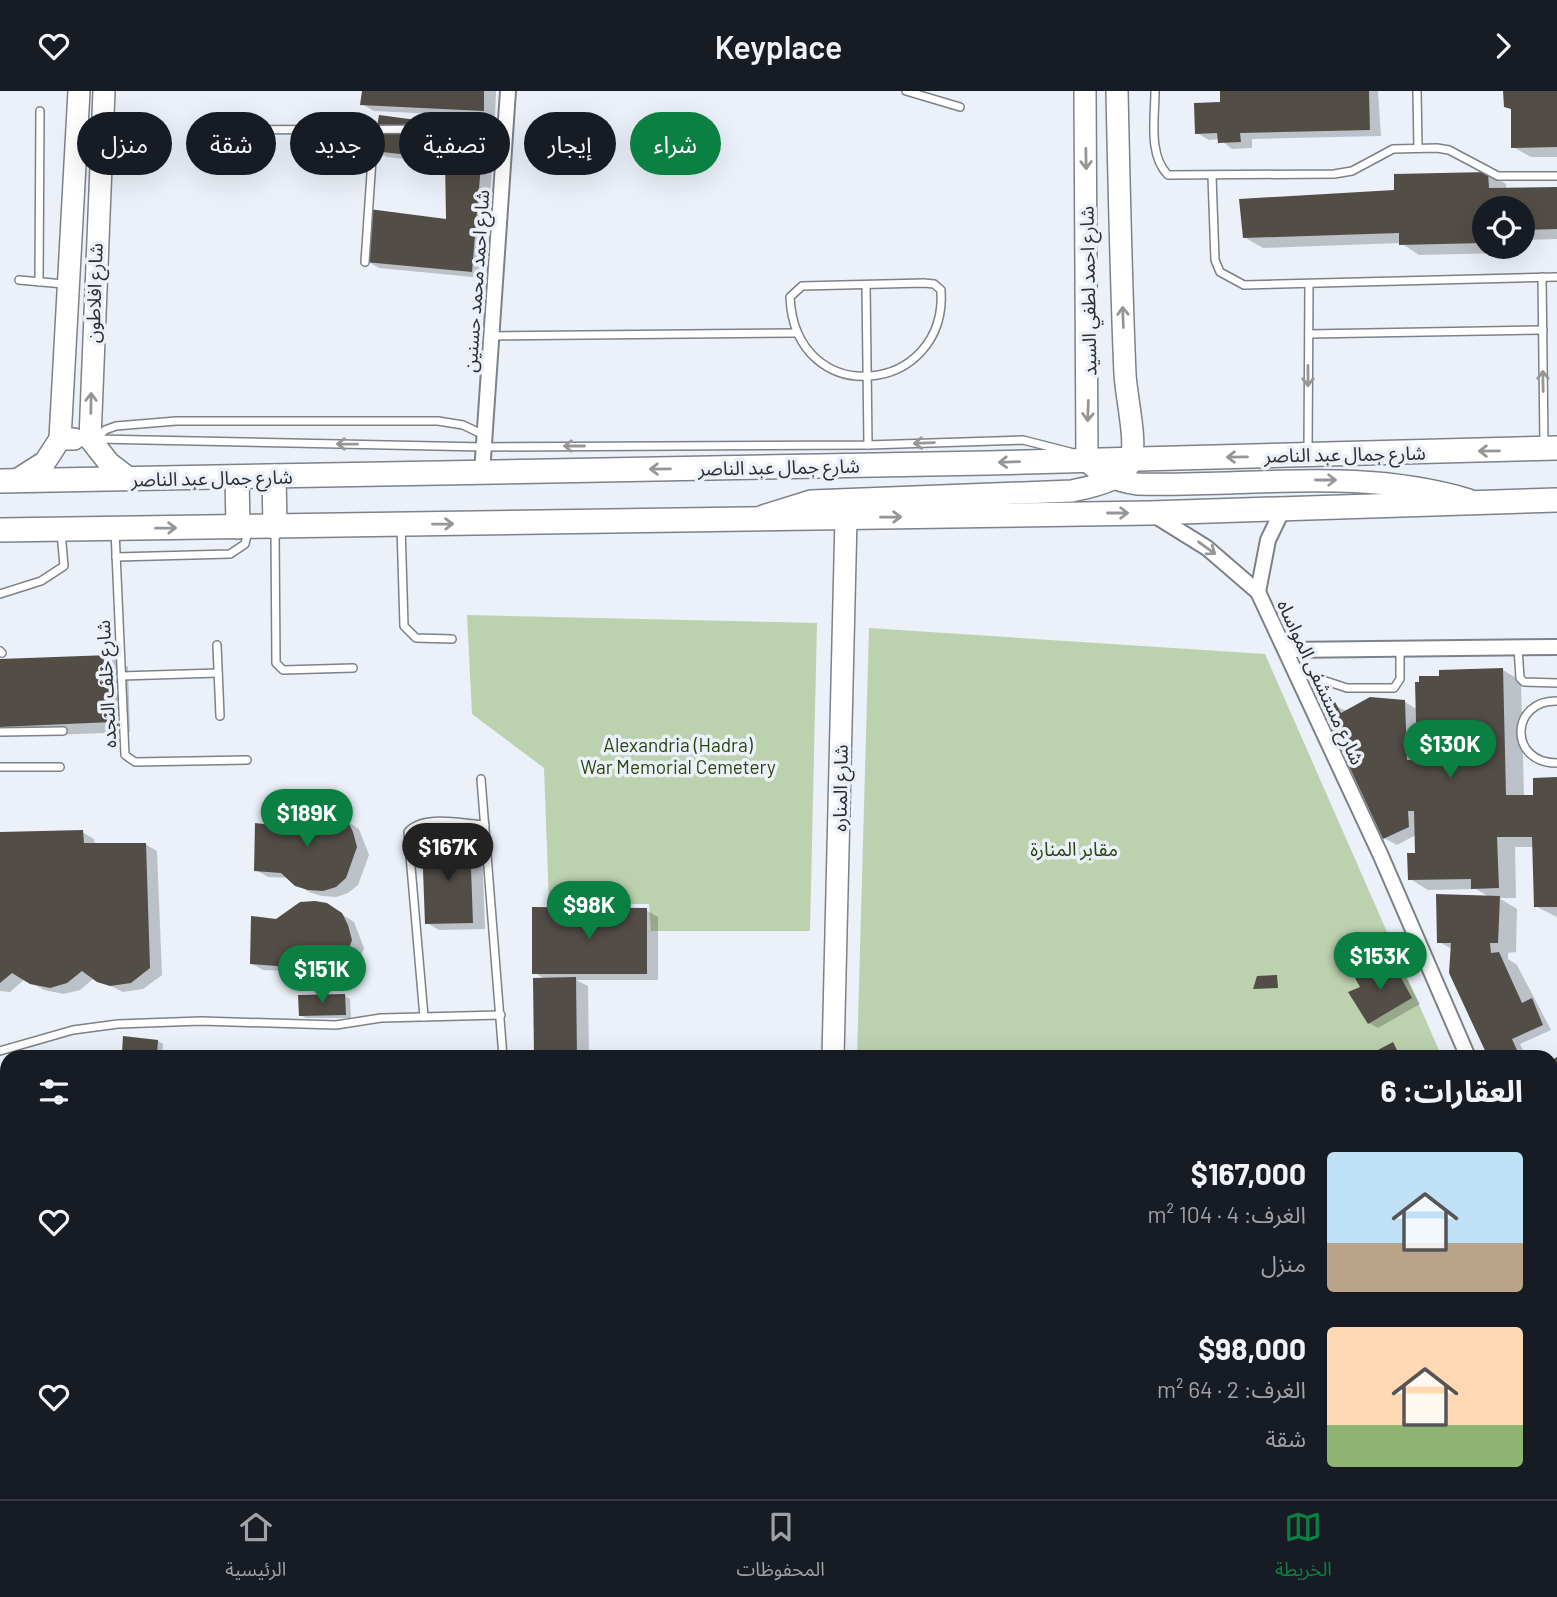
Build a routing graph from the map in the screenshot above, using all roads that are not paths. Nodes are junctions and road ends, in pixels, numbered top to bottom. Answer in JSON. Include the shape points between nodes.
{"nodes":[{"id":1,"x":79,"y":91,"type":"edge"},
{"id":2,"x":104,"y":91,"type":"edge"},
{"id":3,"x":508,"y":91,"type":"edge"},
{"id":4,"x":906,"y":91,"type":"edge"},
{"id":5,"x":1085,"y":91,"type":"edge"},
{"id":6,"x":1117,"y":91,"type":"edge"},
{"id":7,"x":1155,"y":91,"type":"edge"},
{"id":8,"x":1417,"y":91,"type":"edge"},
{"id":9,"x":960,"y":107,"type":"dead end"},
{"id":10,"x":40,"y":111,"type":"dead end"},
{"id":11,"x":506,"y":112,"type":"edge"},
{"id":12,"x":1418,"y":148,"type":"junction"},
{"id":13,"x":371,"y":175,"type":"edge"},
{"id":14,"x":502,"y":175,"type":"edge"},
{"id":15,"x":1212,"y":176,"type":"junction"},
{"id":16,"x":1557,"y":176,"type":"edge"},
{"id":17,"x":74,"y":192,"type":"junction"},
{"id":18,"x":98,"y":194,"type":"junction"},
{"id":19,"x":72,"y":218,"type":"junction"},
{"id":20,"x":97,"y":220,"type":"junction"},
{"id":21,"x":365,"y":263,"type":"dead end"},
{"id":22,"x":1542,"y":277,"type":"junction"},
{"id":23,"x":1557,"y":277,"type":"edge"},
{"id":24,"x":19,"y":280,"type":"dead end"},
{"id":25,"x":40,"y":282,"type":"junction"},
{"id":26,"x":1309,"y":284,"type":"junction"},
{"id":27,"x":866,"y":285,"type":"junction"},
{"id":28,"x":68,"y":292,"type":"junction"},
{"id":29,"x":93,"y":300,"type":"junction"},
{"id":30,"x":1543,"y":330,"type":"junction"},
{"id":31,"x":796,"y":333,"type":"junction"},
{"id":32,"x":1309,"y":334,"type":"junction"},
{"id":33,"x":491,"y":336,"type":"junction"},
{"id":34,"x":867,"y":377,"type":"junction"},
{"id":35,"x":60,"y":439,"type":"junction"},
{"id":36,"x":93,"y":439,"type":"junction"},
{"id":37,"x":484,"y":441,"type":"junction"},
{"id":38,"x":868,"y":445,"type":"junction"},
{"id":39,"x":1550,"y":449,"type":"edge"},
{"id":40,"x":1308,"y":455,"type":"junction"},
{"id":41,"x":1132,"y":459,"type":"junction"},
{"id":42,"x":1087,"y":460,"type":"junction"},
{"id":43,"x":482,"y":473,"type":"junction"},
{"id":44,"x":237,"y":477,"type":"junction"},
{"id":45,"x":274,"y":477,"type":"junction"},
{"id":46,"x":1112,"y":478,"type":"junction"},
{"id":47,"x":130,"y":479,"type":"junction"},
{"id":48,"x":8,"y":481,"type":"edge"},
{"id":49,"x":1557,"y":501,"type":"edge"},
{"id":50,"x":1479,"y":503,"type":"junction"},
{"id":51,"x":1283,"y":509,"type":"junction"},
{"id":52,"x":1150,"y":513,"type":"junction"},
{"id":53,"x":846,"y":518,"type":"junction"},
{"id":54,"x":755,"y":519,"type":"junction"},
{"id":55,"x":401,"y":524,"type":"junction"},
{"id":56,"x":243,"y":527,"type":"junction"},
{"id":57,"x":275,"y":527,"type":"junction"},
{"id":58,"x":115,"y":528,"type":"junction"},
{"id":59,"x":61,"y":529,"type":"junction"},
{"id":60,"x":0,"y":530,"type":"edge"},
{"id":61,"x":116,"y":557,"type":"junction"},
{"id":62,"x":1258,"y":591,"type":"junction"},
{"id":63,"x":0,"y":594,"type":"edge"},
{"id":64,"x":452,"y":639,"type":"dead end"},
{"id":65,"x":217,"y":645,"type":"dead end"},
{"id":66,"x":1557,"y":647,"type":"edge"},
{"id":67,"x":1518,"y":648,"type":"junction"},
{"id":68,"x":1399,"y":649,"type":"junction"},
{"id":69,"x":1286,"y":650,"type":"junction"},
{"id":70,"x":353,"y":668,"type":"dead end"},
{"id":71,"x":1295,"y":671,"type":"junction"},
{"id":72,"x":218,"y":673,"type":"junction"},
{"id":73,"x":121,"y":676,"type":"junction"},
{"id":74,"x":1557,"y":683,"type":"edge"},
{"id":75,"x":1557,"y":701,"type":"edge"},
{"id":76,"x":220,"y":716,"type":"dead end"},
{"id":77,"x":63,"y":731,"type":"dead end"},
{"id":78,"x":0,"y":732,"type":"edge"},
{"id":79,"x":247,"y":761,"type":"dead end"},
{"id":80,"x":1557,"y":763,"type":"edge"},
{"id":81,"x":0,"y":767,"type":"edge"},
{"id":82,"x":60,"y":767,"type":"dead end"},
{"id":83,"x":481,"y":779,"type":"dead end"},
{"id":84,"x":485,"y":825,"type":"junction"},
{"id":85,"x":501,"y":1015,"type":"junction"},
{"id":86,"x":424,"y":1017,"type":"junction"},
{"id":87,"x":3,"y":1050,"type":"edge"},
{"id":88,"x":503,"y":1050,"type":"edge"},
{"id":89,"x":833,"y":1050,"type":"edge"},
{"id":90,"x":1465,"y":1050,"type":"edge"}],
"edges":[{"from":1,"to":17,"type":"main road","name":"شارع افلاطون"},
{"from":2,"to":18,"type":"main road","name":"شارع افلاطون"},
{"from":3,"to":11,"type":"street","name":"شارع احمد محمد حسنين"},
{"from":4,"to":9,"type":"lane"},
{"from":5,"to":42,"type":"main road","name":"شارع احمد لطفي السيد","one_way":true},
{"from":41,"to":6,"type":"main road","name":"شارع احمد لطفي السيد","one_way":true,"via":[[1125,378]]},
{"from":7,"to":15,"type":"lane","via":[[1159,166],[1168,175]]},
{"from":8,"to":12,"type":"lane"},
{"from":10,"to":25,"type":"lane"},
{"from":12,"to":15,"type":"lane","via":[[1393,149],[1352,171],[1334,174]]},
{"from":12,"to":16,"type":"lane","via":[[1449,150],[1498,176]]},
{"from":13,"to":21,"type":"lane"},
{"from":14,"to":33,"type":"street","name":"شارع احمد محمد حسنين"},
{"from":15,"to":26,"type":"lane","via":[[1215,260],[1220,272],[1244,285]]},
{"from":17,"to":18,"type":"main road"},
{"from":17,"to":19,"type":"main road","name":"شارع افلاطون"},
{"from":18,"to":20,"type":"main road","name":"شارع افلاطون"},
{"from":19,"to":20,"type":"main road"},
{"from":19,"to":28,"type":"main road","name":"شارع افلاطون"},
{"from":20,"to":29,"type":"main road","name":"شارع افلاطون"},
{"from":22,"to":23,"type":"lane"},
{"from":22,"to":26,"type":"lane"},
{"from":22,"to":30,"type":"lane"},
{"from":24,"to":25,"type":"lane"},
{"from":25,"to":28,"type":"lane"},
{"from":26,"to":32,"type":"lane"},
{"from":27,"to":31,"type":"lane","via":[[796,288],[790,297]]},
{"from":27,"to":34,"type":"lane"},
{"from":27,"to":34,"type":"lane","via":[[934,284],[942,300],[925,346],[908,364],[886,376]]},
{"from":28,"to":29,"type":"main road"},
{"from":28,"to":35,"type":"main road","name":"شارع افلاطون"},
{"from":36,"to":29,"type":"main road","name":"شارع افلاطون","one_way":true},
{"from":30,"to":32,"type":"lane"},
{"from":39,"to":30,"type":"lane","one_way":true},
{"from":31,"to":33,"type":"lane"},
{"from":31,"to":34,"type":"lane","via":[[813,358],[832,370]]},
{"from":32,"to":40,"type":"lane","one_way":true},
{"from":33,"to":37,"type":"street","name":"شارع احمد محمد حسنين"},
{"from":34,"to":38,"type":"lane"},
{"from":35,"to":36,"type":"main road"},
{"from":35,"to":48,"type":"main road","via":[[45,462]]},
{"from":37,"to":36,"type":"lane","one_way":true},
{"from":36,"to":37,"type":"lane","via":[[116,426],[176,421],[438,421],[463,425]]},
{"from":36,"to":47,"type":"main road","via":[[109,463]]},
{"from":38,"to":37,"type":"lane","one_way":true},
{"from":37,"to":43,"type":"street","name":"شارع احمد محمد حسنين"},
{"from":42,"to":38,"type":"lane","one_way":true,"via":[[1052,445],[1023,440]]},
{"from":39,"to":40,"type":"main road","name":"شارع جمال عبد الناصر","one_way":true},
{"from":40,"to":41,"type":"main road","name":"شارع جمال عبد الناصر","one_way":true},
{"from":41,"to":42,"type":"main road","name":"شارع جمال عبد الناصر"},
{"from":41,"to":46,"type":"main road"},
{"from":42,"to":43,"type":"main road","name":"شارع جمال عبد الناصر","one_way":true},
{"from":42,"to":46,"type":"main road"},
{"from":43,"to":45,"type":"main road","name":"شارع جمال عبد الناصر"},
{"from":44,"to":45,"type":"main road","name":"شارع جمال عبد الناصر"},
{"from":44,"to":47,"type":"main road","name":"شارع جمال عبد الناصر"},
{"from":44,"to":56,"type":"main road"},
{"from":45,"to":57,"type":"main road"},
{"from":46,"to":50,"type":"main road","one_way":true,"via":[[1137,484],[1186,485],[1369,480],[1430,488]]},
{"from":46,"to":54,"type":"main road","via":[[1094,487],[1050,493],[811,501]]},
{"from":47,"to":48,"type":"main road","name":"شارع جمال عبد الناصر"},
{"from":49,"to":50,"type":"main road"},
{"from":50,"to":51,"type":"main road"},
{"from":51,"to":52,"type":"main road"},
{"from":51,"to":62,"type":"street","name":"شارع مستشفى المواساه","via":[[1266,549]]},
{"from":53,"to":52,"type":"main road","one_way":true},
{"from":52,"to":62,"type":"street","name":"شارع مستشفى المواساه","one_way":true,"via":[[1207,548]]},
{"from":53,"to":54,"type":"main road"},
{"from":53,"to":89,"type":"main road","name":"شارع المناره"},
{"from":55,"to":54,"type":"main road","one_way":true},
{"from":55,"to":57,"type":"main road"},
{"from":55,"to":64,"type":"lane","via":[[404,626],[416,638]]},
{"from":56,"to":57,"type":"main road"},
{"from":58,"to":56,"type":"main road","one_way":true},
{"from":56,"to":61,"type":"lane","via":[[245,544],[230,554]]},
{"from":57,"to":70,"type":"lane","via":[[276,663],[284,670]]},
{"from":58,"to":59,"type":"main road"},
{"from":58,"to":61,"type":"lane","name":"شارع خلف النجده"},
{"from":59,"to":60,"type":"main road"},
{"from":59,"to":63,"type":"lane","via":[[64,566],[41,581]]},
{"from":61,"to":73,"type":"lane","name":"شارع خلف النجده"},
{"from":62,"to":69,"type":"street","name":"شارع مستشفى المواساه"},
{"from":65,"to":72,"type":"lane"},
{"from":66,"to":67,"type":"street"},
{"from":67,"to":68,"type":"street"},
{"from":67,"to":74,"type":"lane","via":[[1524,682]]},
{"from":68,"to":69,"type":"street"},
{"from":68,"to":71,"type":"lane","via":[[1401,679],[1394,688],[1347,688]]},
{"from":69,"to":71,"type":"street","name":"شارع مستشفى المواساه"},
{"from":71,"to":90,"type":"street","name":"شارع مستشفى المواساه"},
{"from":72,"to":73,"type":"lane"},
{"from":72,"to":76,"type":"lane"},
{"from":73,"to":79,"type":"lane","name":"شارع خلف النجده","via":[[125,755],[131,761]]},
{"from":75,"to":80,"type":"lane","via":[[1534,706],[1526,715],[1521,737],[1532,757],[1542,763]]},
{"from":77,"to":78,"type":"lane"},
{"from":81,"to":82,"type":"lane"},
{"from":83,"to":84,"type":"lane"},
{"from":84,"to":85,"type":"lane"},
{"from":84,"to":86,"type":"lane","via":[[425,822],[408,832]]},
{"from":85,"to":86,"type":"lane"},
{"from":85,"to":88,"type":"lane"},
{"from":86,"to":87,"type":"lane","via":[[336,1025],[118,1024],[73,1030]]}]}
